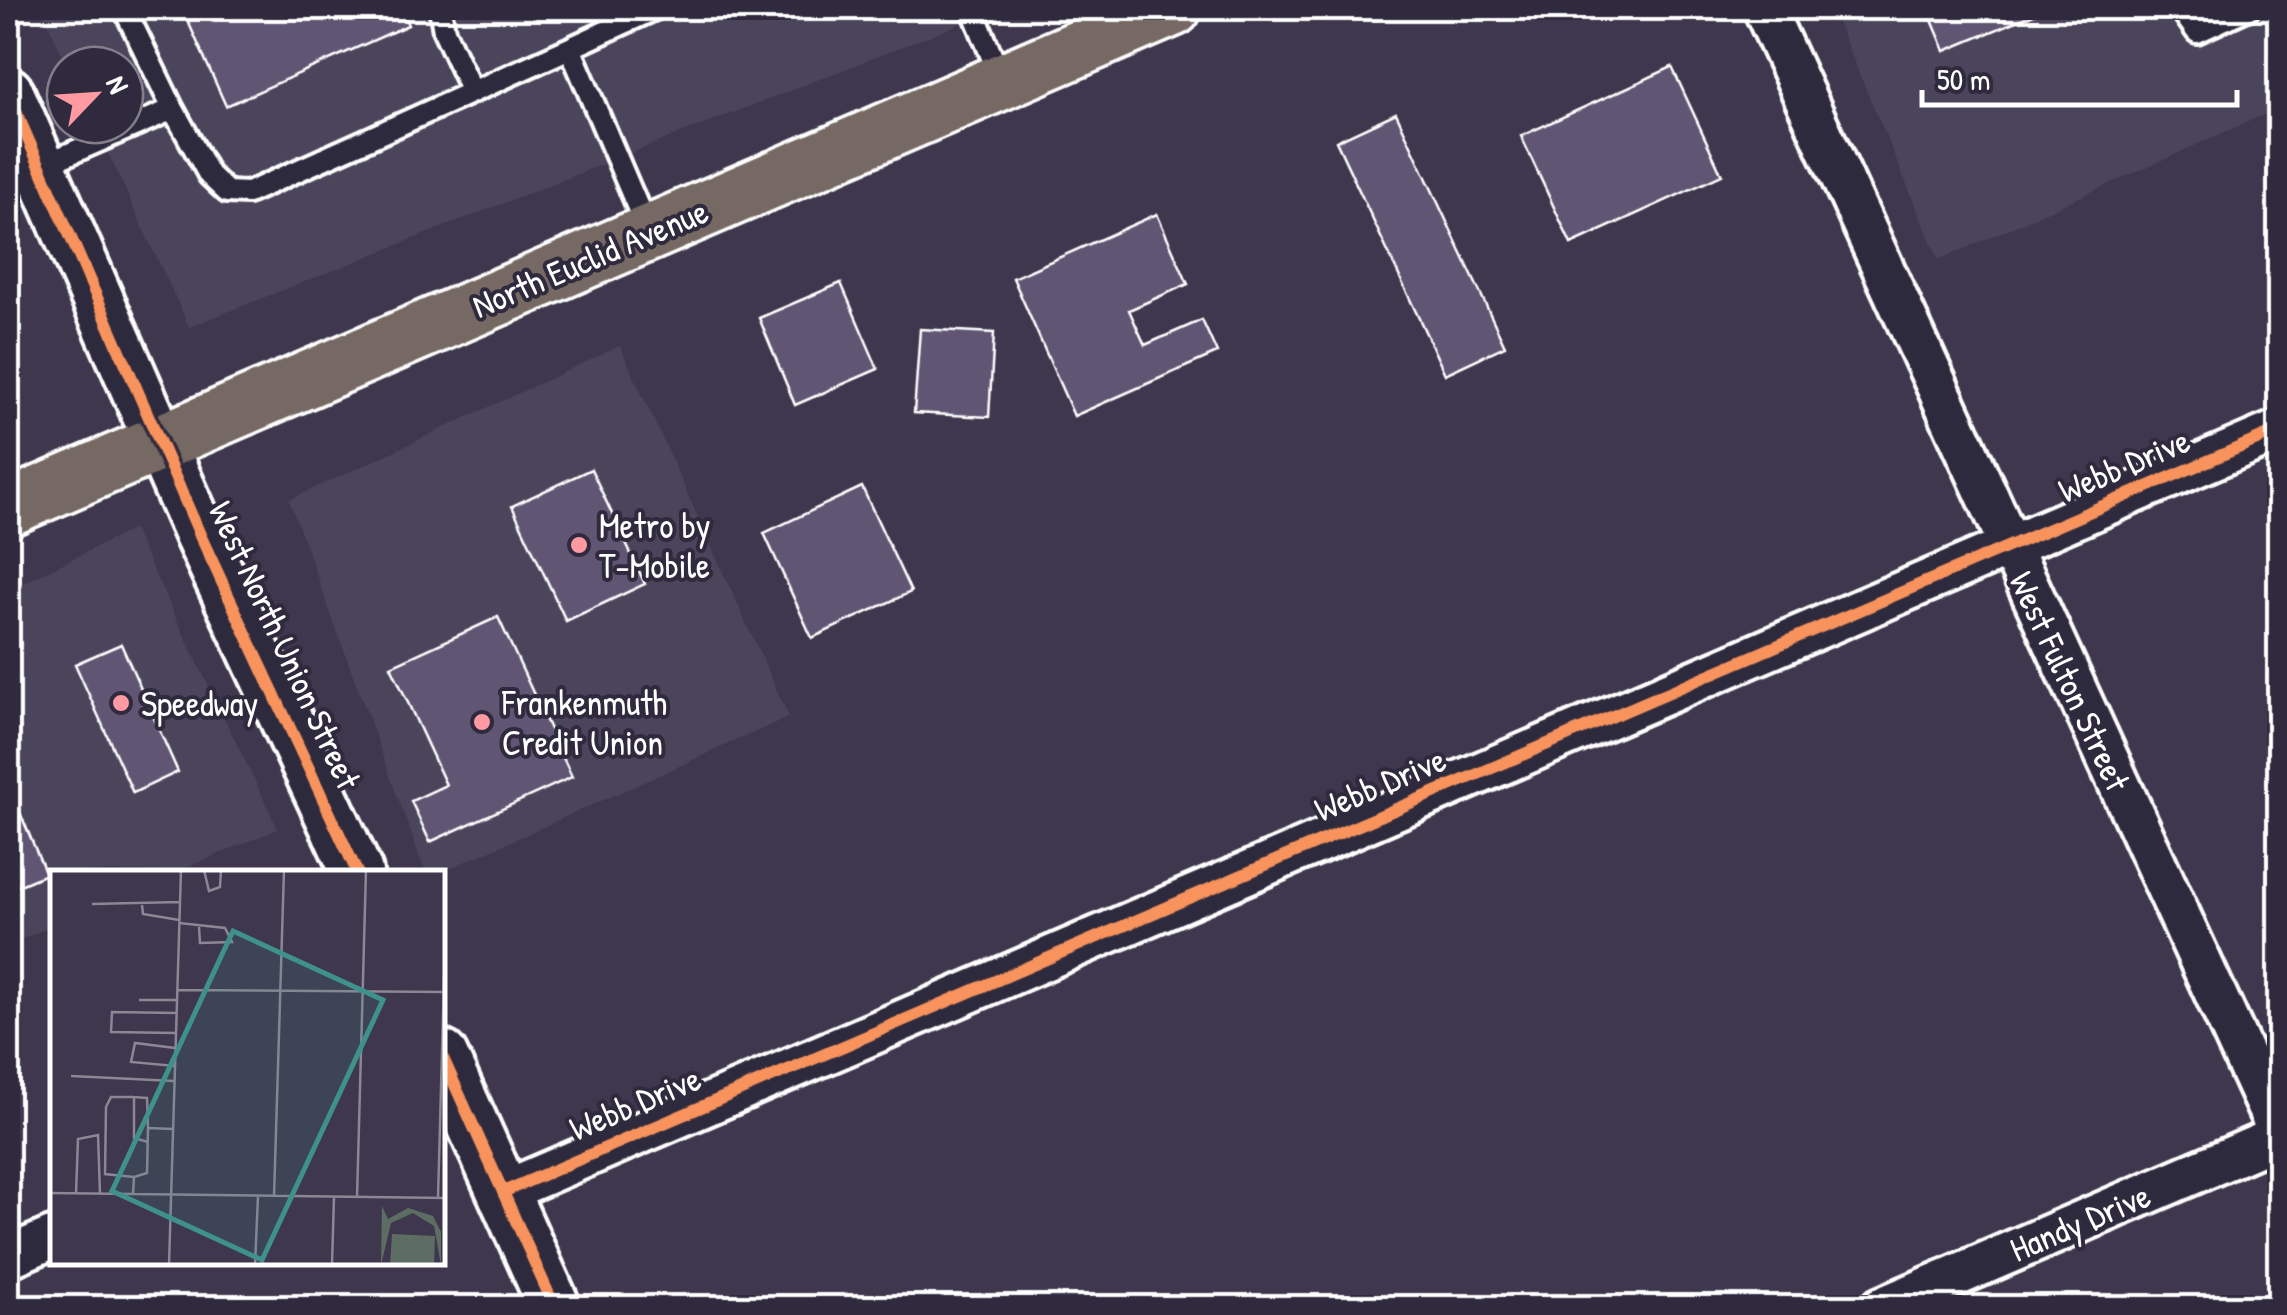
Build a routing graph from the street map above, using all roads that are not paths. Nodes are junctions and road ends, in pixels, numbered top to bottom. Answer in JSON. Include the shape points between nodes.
{"nodes":[{"id":1,"x":124,"y":8,"type":"edge"},
{"id":2,"x":440,"y":8,"type":"edge"},
{"id":3,"x":657,"y":8,"type":"edge"},
{"id":4,"x":972,"y":8,"type":"edge"},
{"id":5,"x":1173,"y":8,"type":"edge"},
{"id":6,"x":1764,"y":8,"type":"edge"},
{"id":7,"x":2180,"y":8,"type":"edge"},
{"id":8,"x":2249,"y":8,"type":"edge"},
{"id":9,"x":570,"y":48,"type":"junction"},
{"id":10,"x":1002,"y":81,"type":"junction"},
{"id":11,"x":472,"y":92,"type":"junction"},
{"id":12,"x":8,"y":94,"type":"edge"},
{"id":13,"x":173,"y":109,"type":"junction"},
{"id":14,"x":39,"y":167,"type":"junction"},
{"id":15,"x":649,"y":232,"type":"junction"},
{"id":16,"x":2280,"y":430,"type":"edge"},
{"id":17,"x":159,"y":442,"type":"junction"},
{"id":18,"x":8,"y":508,"type":"edge"},
{"id":19,"x":2008,"y":547,"type":"junction"},
{"id":20,"x":356,"y":870,"type":"edge"},
{"id":21,"x":445,"y":1066,"type":"edge"},
{"id":22,"x":2280,"y":1135,"type":"edge"},
{"id":23,"x":504,"y":1192,"type":"junction"},
{"id":24,"x":50,"y":1239,"type":"edge"},
{"id":25,"x":8,"y":1258,"type":"edge"},
{"id":26,"x":555,"y":1308,"type":"edge"},
{"id":27,"x":1881,"y":1308,"type":"edge"}],
"edges":[{"from":1,"to":13,"type":"lane"},
{"from":2,"to":11,"type":"lane"},
{"from":3,"to":9,"type":"lane"},
{"from":4,"to":10,"type":"lane"},
{"from":5,"to":10,"type":"main road","name":"North Euclid Avenue","via":[[1111,27]]},
{"from":6,"to":19,"type":"street","name":"West Fulton Street"},
{"from":7,"to":8,"type":"lane","via":[[2197,32]]},
{"from":9,"to":11,"type":"lane"},
{"from":9,"to":15,"type":"lane"},
{"from":10,"to":15,"type":"main road","name":"North Euclid Avenue"},
{"from":11,"to":13,"type":"lane","via":[[248,193],[227,192],[209,175]]},
{"from":12,"to":14,"type":"street","name":"West North Union Street"},
{"from":13,"to":14,"type":"lane"},
{"from":14,"to":17,"type":"street","name":"West North Union Street"},
{"from":15,"to":17,"type":"main road","name":"North Euclid Avenue"},
{"from":16,"to":19,"type":"street","name":"Webb Drive"},
{"from":17,"to":18,"type":"main road","name":"North Euclid Avenue"},
{"from":17,"to":20,"type":"street","name":"West North Union Street"},
{"from":19,"to":22,"type":"street","name":"West Fulton Street"},
{"from":19,"to":23,"type":"street","name":"Webb Drive"},
{"from":21,"to":23,"type":"street"},
{"from":22,"to":27,"type":"street","name":"Handy Drive"},
{"from":23,"to":26,"type":"street"},
{"from":24,"to":25,"type":"street"}]}
